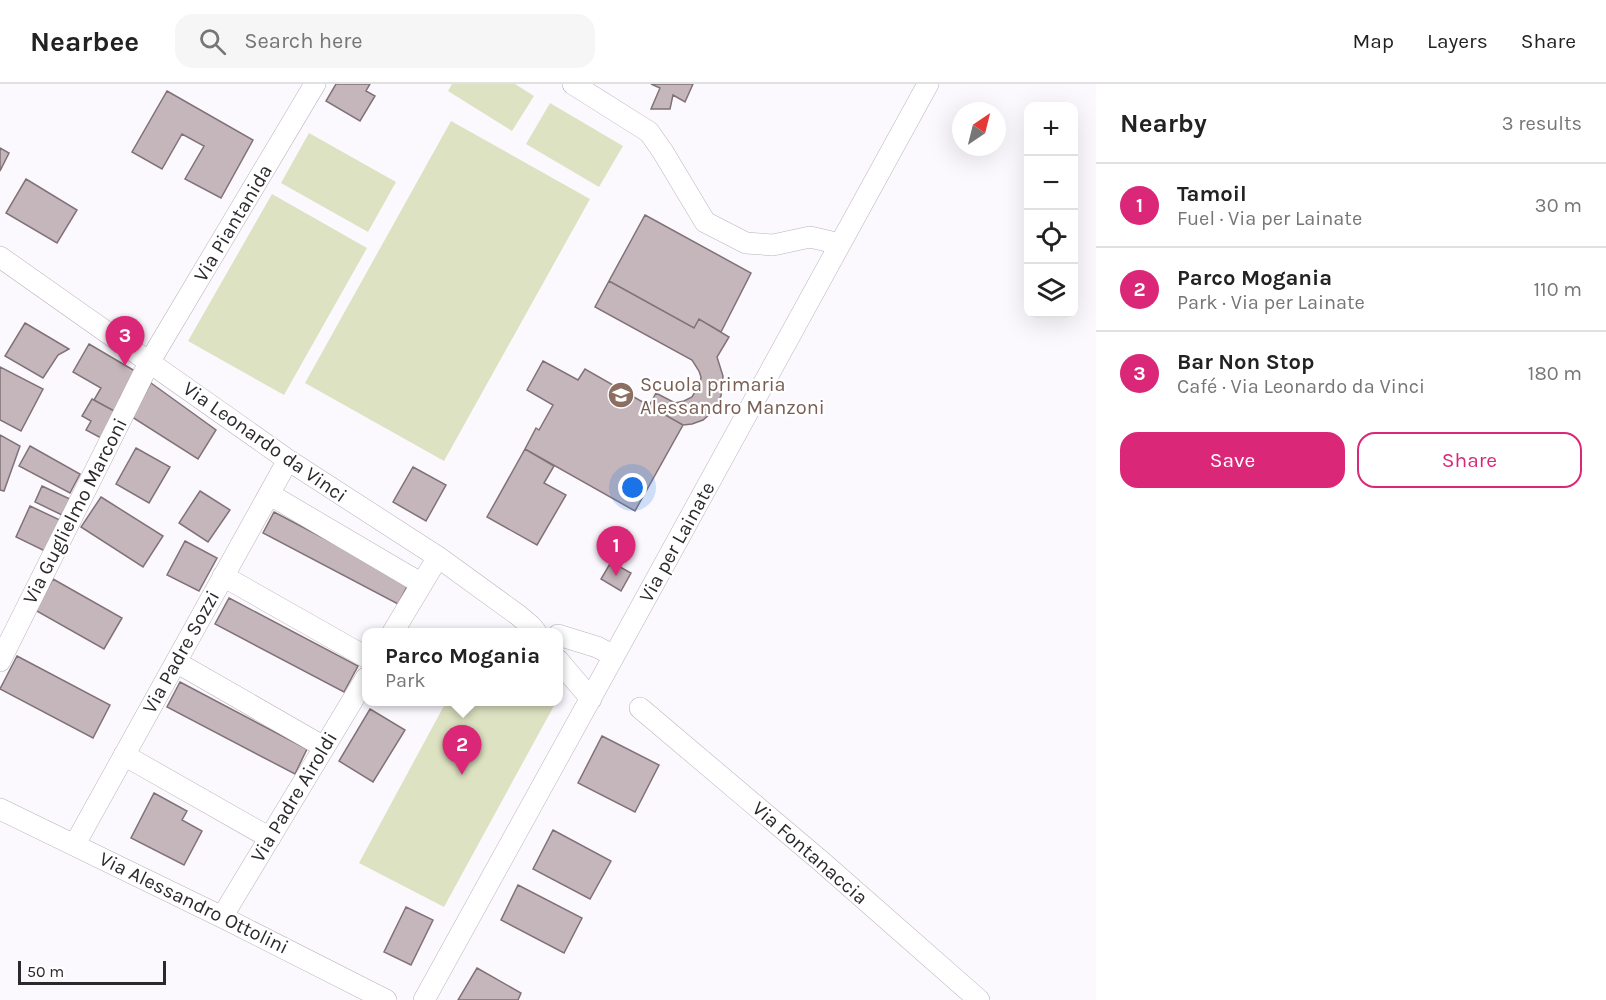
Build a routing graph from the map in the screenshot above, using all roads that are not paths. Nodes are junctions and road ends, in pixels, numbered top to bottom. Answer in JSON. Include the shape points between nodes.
{"nodes":[{"id":1,"x":315,"y":84,"type":"edge"},
{"id":2,"x":573,"y":84,"type":"edge"},
{"id":3,"x":928,"y":84,"type":"edge"},
{"id":4,"x":840,"y":244,"type":"junction"},
{"id":5,"x":0,"y":257,"type":"edge"},
{"id":6,"x":150,"y":361,"type":"junction"},
{"id":7,"x":288,"y":460,"type":"junction"},
{"id":8,"x":269,"y":494,"type":"junction"},
{"id":9,"x":438,"y":557,"type":"junction"},
{"id":10,"x":224,"y":576,"type":"junction"},
{"id":11,"x":422,"y":584,"type":"junction"},
{"id":12,"x":396,"y":628,"type":"edge"},
{"id":13,"x":536,"y":628,"type":"edge"},
{"id":14,"x":563,"y":637,"type":"edge"},
{"id":15,"x":362,"y":655,"type":"edge"},
{"id":16,"x":614,"y":656,"type":"junction"},
{"id":17,"x":0,"y":661,"type":"edge"},
{"id":18,"x":176,"y":662,"type":"junction"},
{"id":19,"x":563,"y":666,"type":"edge"},
{"id":20,"x":362,"y":685,"type":"edge"},
{"id":21,"x":591,"y":699,"type":"junction"},
{"id":22,"x":640,"y":708,"type":"dead end"},
{"id":23,"x":324,"y":747,"type":"junction"},
{"id":24,"x":124,"y":755,"type":"junction"},
{"id":25,"x":0,"y":809,"type":"edge"},
{"id":26,"x":270,"y":838,"type":"junction"},
{"id":27,"x":75,"y":844,"type":"junction"},
{"id":28,"x":222,"y":917,"type":"junction"},
{"id":29,"x":386,"y":1000,"type":"edge"},
{"id":30,"x":424,"y":1000,"type":"edge"},
{"id":31,"x":979,"y":1000,"type":"edge"}],
"edges":[{"from":1,"to":6,"type":"street","name":"Via Piantanida"},
{"from":2,"to":4,"type":"street","via":[[649,132],[705,222],[746,243],[773,246],[810,237]]},
{"from":3,"to":4,"type":"street","name":"Via per Lainate"},
{"from":4,"to":16,"type":"street","name":"Via per Lainate"},
{"from":5,"to":6,"type":"street","name":"Via Leonardo da Vinci"},
{"from":6,"to":7,"type":"street","name":"Via Leonardo da Vinci"},
{"from":6,"to":17,"type":"street","name":"Via Guglielmo Marconi"},
{"from":7,"to":8,"type":"street","name":"Via Padre Sozzi"},
{"from":7,"to":9,"type":"street","name":"Via Leonardo da Vinci"},
{"from":8,"to":10,"type":"street","name":"Via Padre Sozzi"},
{"from":8,"to":11,"type":"street"},
{"from":9,"to":11,"type":"street"},
{"from":9,"to":13,"type":"street","name":"Via Leonardo da Vinci"},
{"from":10,"to":15,"type":"street"},
{"from":10,"to":18,"type":"street","name":"Via Padre Sozzi"},
{"from":11,"to":12,"type":"street"},
{"from":14,"to":16,"type":"street"},
{"from":16,"to":21,"type":"street","name":"Via per Lainate"},
{"from":18,"to":23,"type":"street"},
{"from":18,"to":24,"type":"street","name":"Via Padre Sozzi"},
{"from":19,"to":21,"type":"street"},
{"from":20,"to":23,"type":"street","name":"Via Padre Airoldi"},
{"from":21,"to":30,"type":"street","name":"Via per Lainate"},
{"from":22,"to":31,"type":"street","name":"Via Fontanaccia"},
{"from":23,"to":26,"type":"street","name":"Via Padre Airoldi"},
{"from":24,"to":26,"type":"street"},
{"from":24,"to":27,"type":"street","name":"Via Padre Sozzi"},
{"from":25,"to":27,"type":"street","name":"Via Alessandro Ottolini"},
{"from":26,"to":28,"type":"street","name":"Via Padre Airoldi"},
{"from":27,"to":28,"type":"street","name":"Via Alessandro Ottolini"},
{"from":28,"to":29,"type":"street","name":"Via Alessandro Ottolini"}]}
